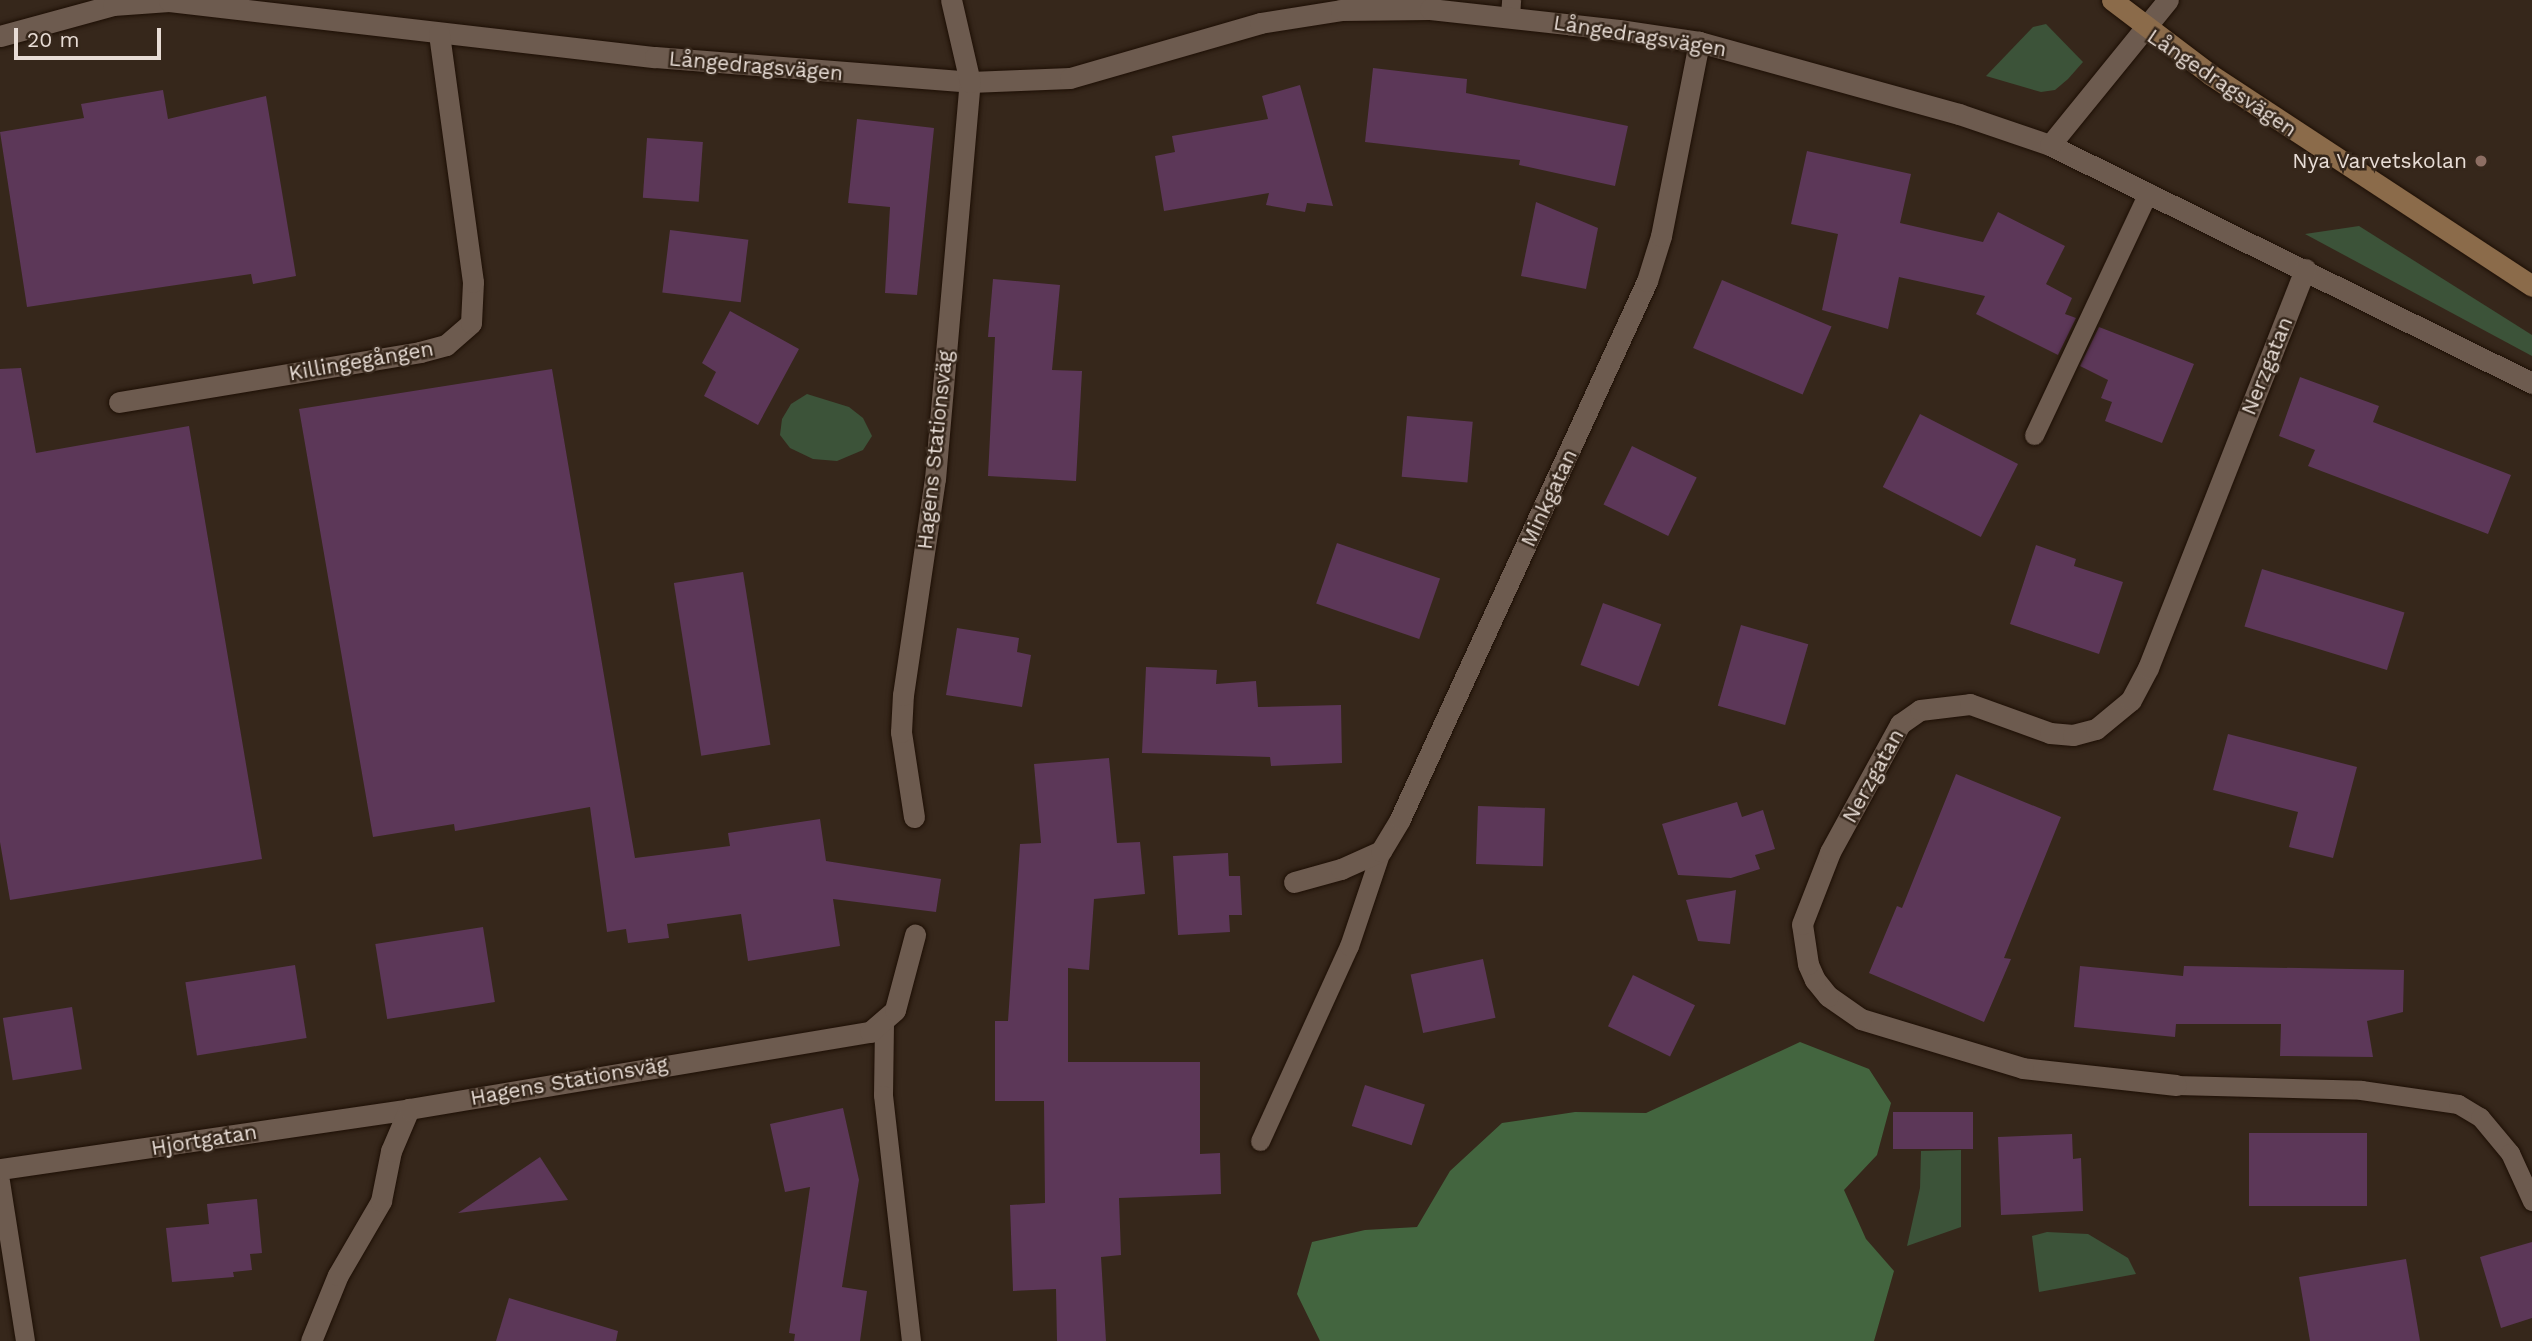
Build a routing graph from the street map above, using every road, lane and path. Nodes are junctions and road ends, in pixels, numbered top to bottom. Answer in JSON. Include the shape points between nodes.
{"nodes":[{"id":1,"x":951,"y":0,"type":"edge"},
{"id":2,"x":2112,"y":0,"type":"edge"},
{"id":3,"x":2168,"y":0,"type":"edge"},
{"id":4,"x":169,"y":1,"type":"edge"},
{"id":5,"x":1510,"y":8,"type":"edge"},
{"id":6,"x":2146,"y":26,"type":"junction"},
{"id":7,"x":439,"y":33,"type":"junction"},
{"id":8,"x":0,"y":36,"type":"edge"},
{"id":9,"x":1699,"y":42,"type":"junction"},
{"id":10,"x":970,"y":82,"type":"junction"},
{"id":11,"x":2050,"y":145,"type":"junction"},
{"id":12,"x":2148,"y":193,"type":"junction"},
{"id":13,"x":2305,"y":270,"type":"junction"},
{"id":14,"x":2532,"y":286,"type":"edge"},
{"id":15,"x":2532,"y":383,"type":"edge"},
{"id":16,"x":119,"y":402,"type":"dead end"},
{"id":17,"x":2034,"y":435,"type":"dead end"},
{"id":18,"x":914,"y":817,"type":"dead end"},
{"id":19,"x":1381,"y":850,"type":"junction"},
{"id":20,"x":1294,"y":882,"type":"dead end"},
{"id":21,"x":915,"y":934,"type":"dead end"},
{"id":22,"x":884,"y":1024,"type":"junction"},
{"id":23,"x":2176,"y":1084,"type":"joint"},
{"id":24,"x":409,"y":1109,"type":"junction"},
{"id":25,"x":1260,"y":1141,"type":"dead end"},
{"id":26,"x":0,"y":1169,"type":"edge"},
{"id":27,"x":0,"y":1181,"type":"edge"},
{"id":28,"x":2532,"y":1201,"type":"edge"},
{"id":29,"x":25,"y":1341,"type":"edge"},
{"id":30,"x":311,"y":1341,"type":"edge"},
{"id":31,"x":911,"y":1341,"type":"edge"}],
"edges":[{"from":1,"to":10,"type":"street","name":"Hagens Stationsväg"},
{"from":2,"to":6,"type":"street"},
{"from":3,"to":6,"type":"street"},
{"from":4,"to":7,"type":"street","name":"Långedragsvägen"},
{"from":4,"to":8,"type":"street","name":"Långedragsvägen","via":[[113,5]]},
{"from":5,"to":9,"type":"street","name":"Långedragsvägen"},
{"from":5,"to":10,"type":"street","name":"Långedragsvägen","via":[[1341,10],[1260,23],[1070,78]]},
{"from":6,"to":11,"type":"street","name":"Långedragsvägen"},
{"from":6,"to":14,"type":"street","name":"Långedragsvägen","via":[[2211,75]]},
{"from":7,"to":10,"type":"street","name":"Långedragsvägen","via":[[813,72]]},
{"from":7,"to":16,"type":"street","name":"Killingegången","via":[[473,282],[471,323],[446,345],[419,352]]},
{"from":9,"to":11,"type":"street","name":"Långedragsvägen","via":[[1959,114]]},
{"from":9,"to":19,"type":"street","name":"Minkgatan","via":[[1661,236],[1647,281]]},
{"from":10,"to":18,"type":"street","name":"Hagens Stationsväg","via":[[936,480],[903,695],[901,732]]},
{"from":11,"to":12,"type":"street","name":"Långedragsvägen"},
{"from":12,"to":13,"type":"street","name":"Långedragsvägen"},
{"from":12,"to":17,"type":"lane"},
{"from":13,"to":15,"type":"street","name":"Långedragsvägen"},
{"from":13,"to":23,"type":"street","name":"Nerzgatan","via":[[2148,668],[2131,700],[2096,729],[2073,736],[2050,733],[1970,704],[1920,710],[1900,724],[1830,852],[1802,924],[1815,980],[1828,996],[1861,1019],[2023,1068]]},
{"from":19,"to":20,"type":"street","via":[[1341,869]]},
{"from":19,"to":25,"type":"lane","via":[[1349,946]]},
{"from":21,"to":22,"type":"street","via":[[905,983]]},
{"from":22,"to":24,"type":"street","name":"Hagens Stationsväg","via":[[870,1032]]},
{"from":22,"to":31,"type":"lane","via":[[883,1095]]},
{"from":23,"to":28,"type":"lane","via":[[2361,1090],[2458,1104],[2480,1117],[2510,1153]]},
{"from":24,"to":26,"type":"street","name":"Hjortgatan"},
{"from":24,"to":30,"type":"street","via":[[391,1151],[381,1201],[338,1275]]},
{"from":27,"to":29,"type":"lane"}]}
